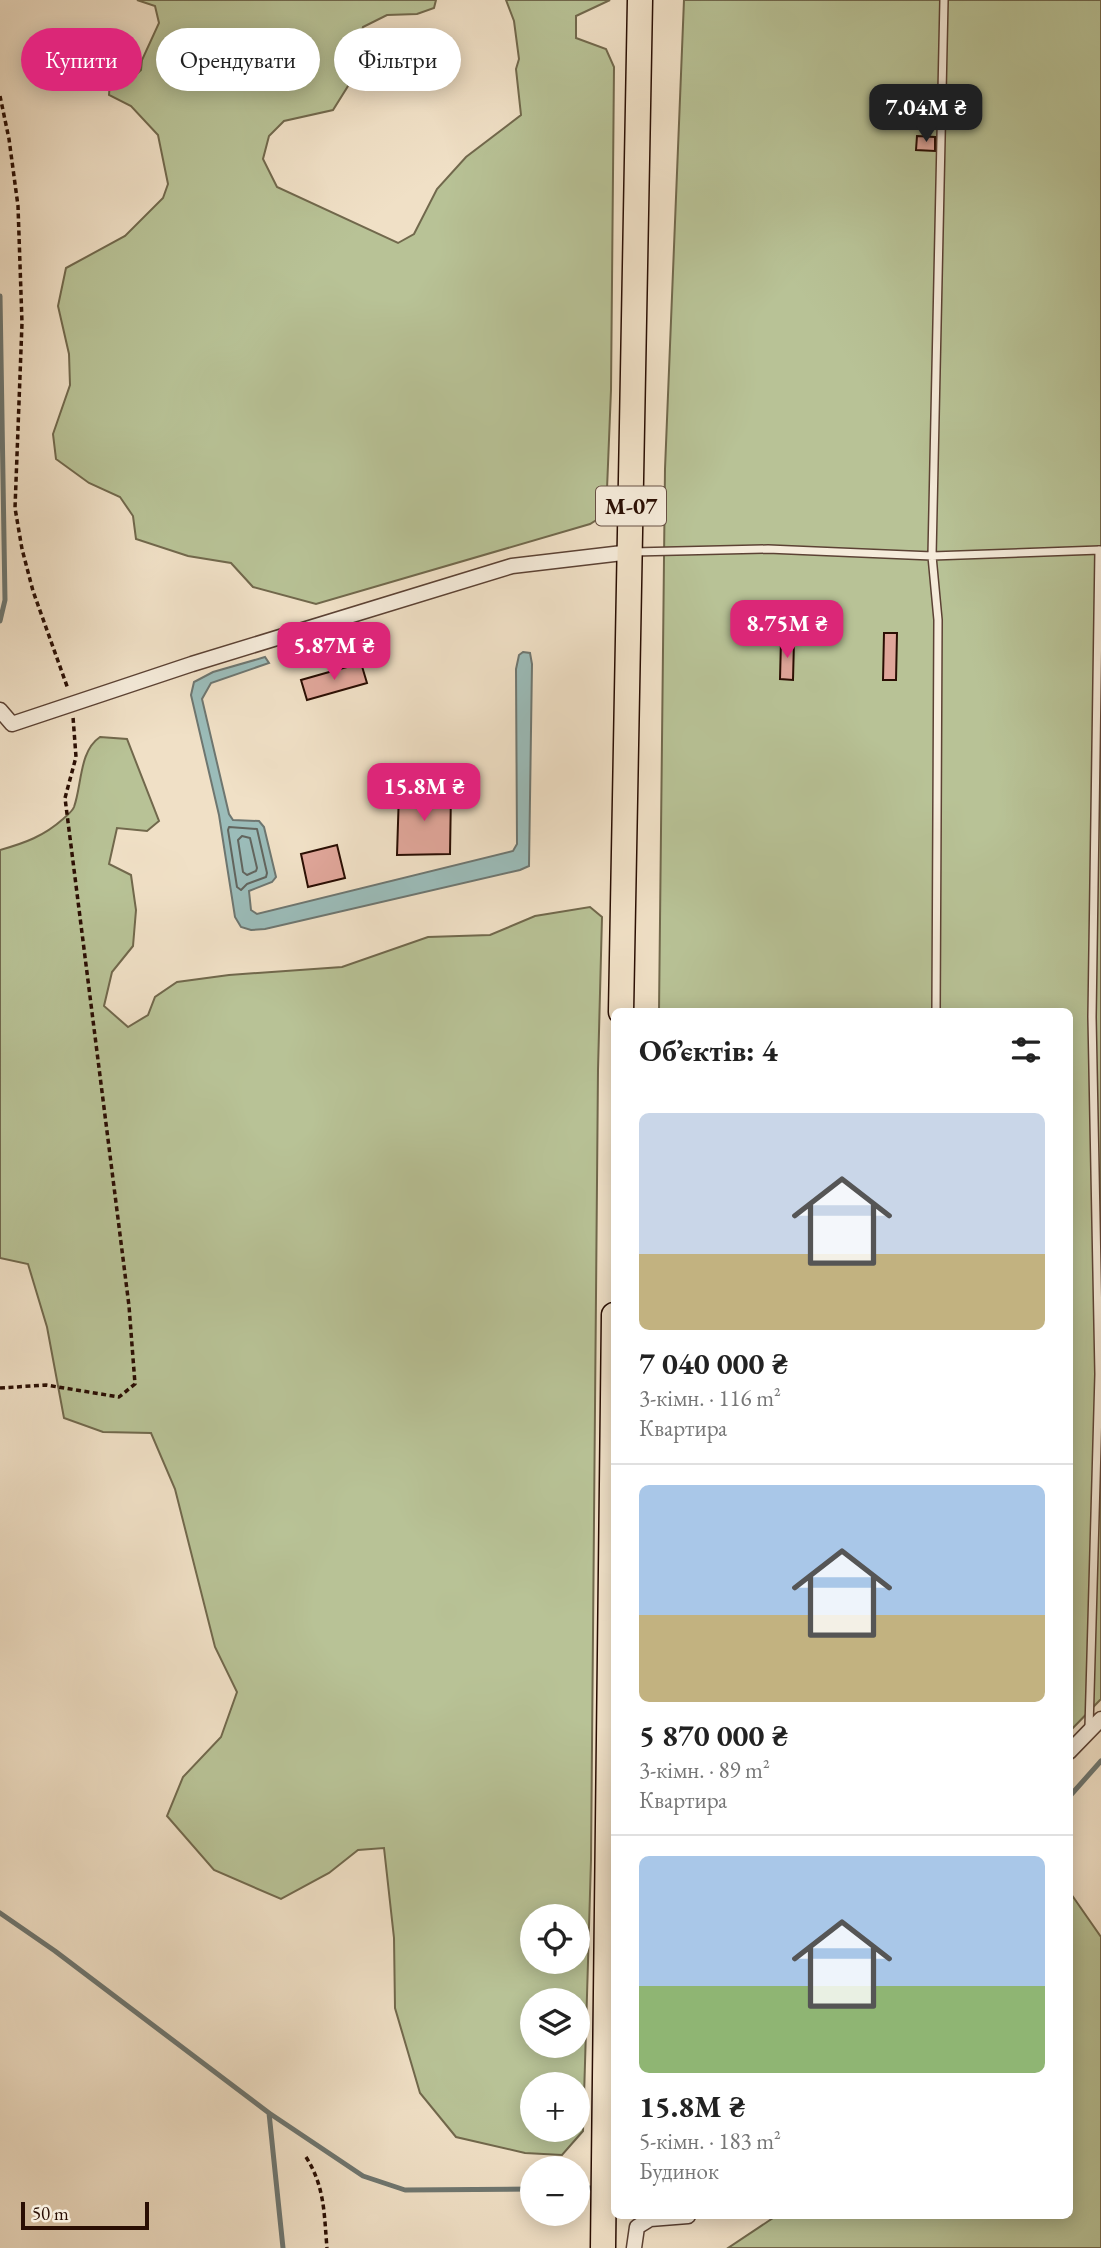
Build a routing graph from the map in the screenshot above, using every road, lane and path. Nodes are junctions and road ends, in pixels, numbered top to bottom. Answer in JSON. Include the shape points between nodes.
{"nodes":[{"id":1,"x":640,"y":0,"type":"edge"},
{"id":2,"x":944,"y":0,"type":"edge"},
{"id":3,"x":0,"y":96,"type":"edge"},
{"id":4,"x":1100,"y":550,"type":"edge"},
{"id":5,"x":631,"y":552,"type":"junction"},
{"id":6,"x":932,"y":556,"type":"junction"},
{"id":7,"x":72,"y":704,"type":"junction"},
{"id":8,"x":0,"y":710,"type":"edge"},
{"id":9,"x":621,"y":1008,"type":"edge"},
{"id":10,"x":936,"y":1008,"type":"edge"},
{"id":11,"x":0,"y":1388,"type":"edge"},
{"id":12,"x":611,"y":1569,"type":"edge"},
{"id":13,"x":1101,"y":1719,"type":"edge"},
{"id":14,"x":1088,"y":1730,"type":"junction"},
{"id":15,"x":1073,"y":1747,"type":"edge"},
{"id":16,"x":306,"y":2157,"type":"dead end"},
{"id":17,"x":650,"y":2219,"type":"edge"},
{"id":18,"x":327,"y":2248,"type":"edge"},
{"id":19,"x":603,"y":2248,"type":"edge"},
{"id":20,"x":634,"y":2248,"type":"edge"}],
"edges":[{"from":1,"to":5,"type":"highway","number":"М-07"},
{"from":2,"to":6,"type":"lane"},
{"from":3,"to":7,"type":"path","via":[[19,219],[22,323],[15,508],[33,591]]},
{"from":4,"to":6,"type":"lane"},
{"from":4,"to":14,"type":"lane","via":[[1092,1017],[1099,1374]]},
{"from":5,"to":6,"type":"lane","via":[[768,549]]},
{"from":5,"to":7,"type":"street","via":[[512,566]]},
{"from":5,"to":9,"type":"highway","number":"М-07"},
{"from":6,"to":10,"type":"lane","via":[[938,620]]},
{"from":7,"to":8,"type":"street","via":[[12,724]]},
{"from":7,"to":11,"type":"path","via":[[76,757],[65,798],[135,1384],[119,1396],[46,1385]]},
{"from":12,"to":19,"type":"highway"},
{"from":13,"to":14,"type":"street"},
{"from":14,"to":15,"type":"street"},
{"from":16,"to":18,"type":"path","via":[[321,2187]]},
{"from":17,"to":20,"type":"street","via":[[637,2227]]}]}
